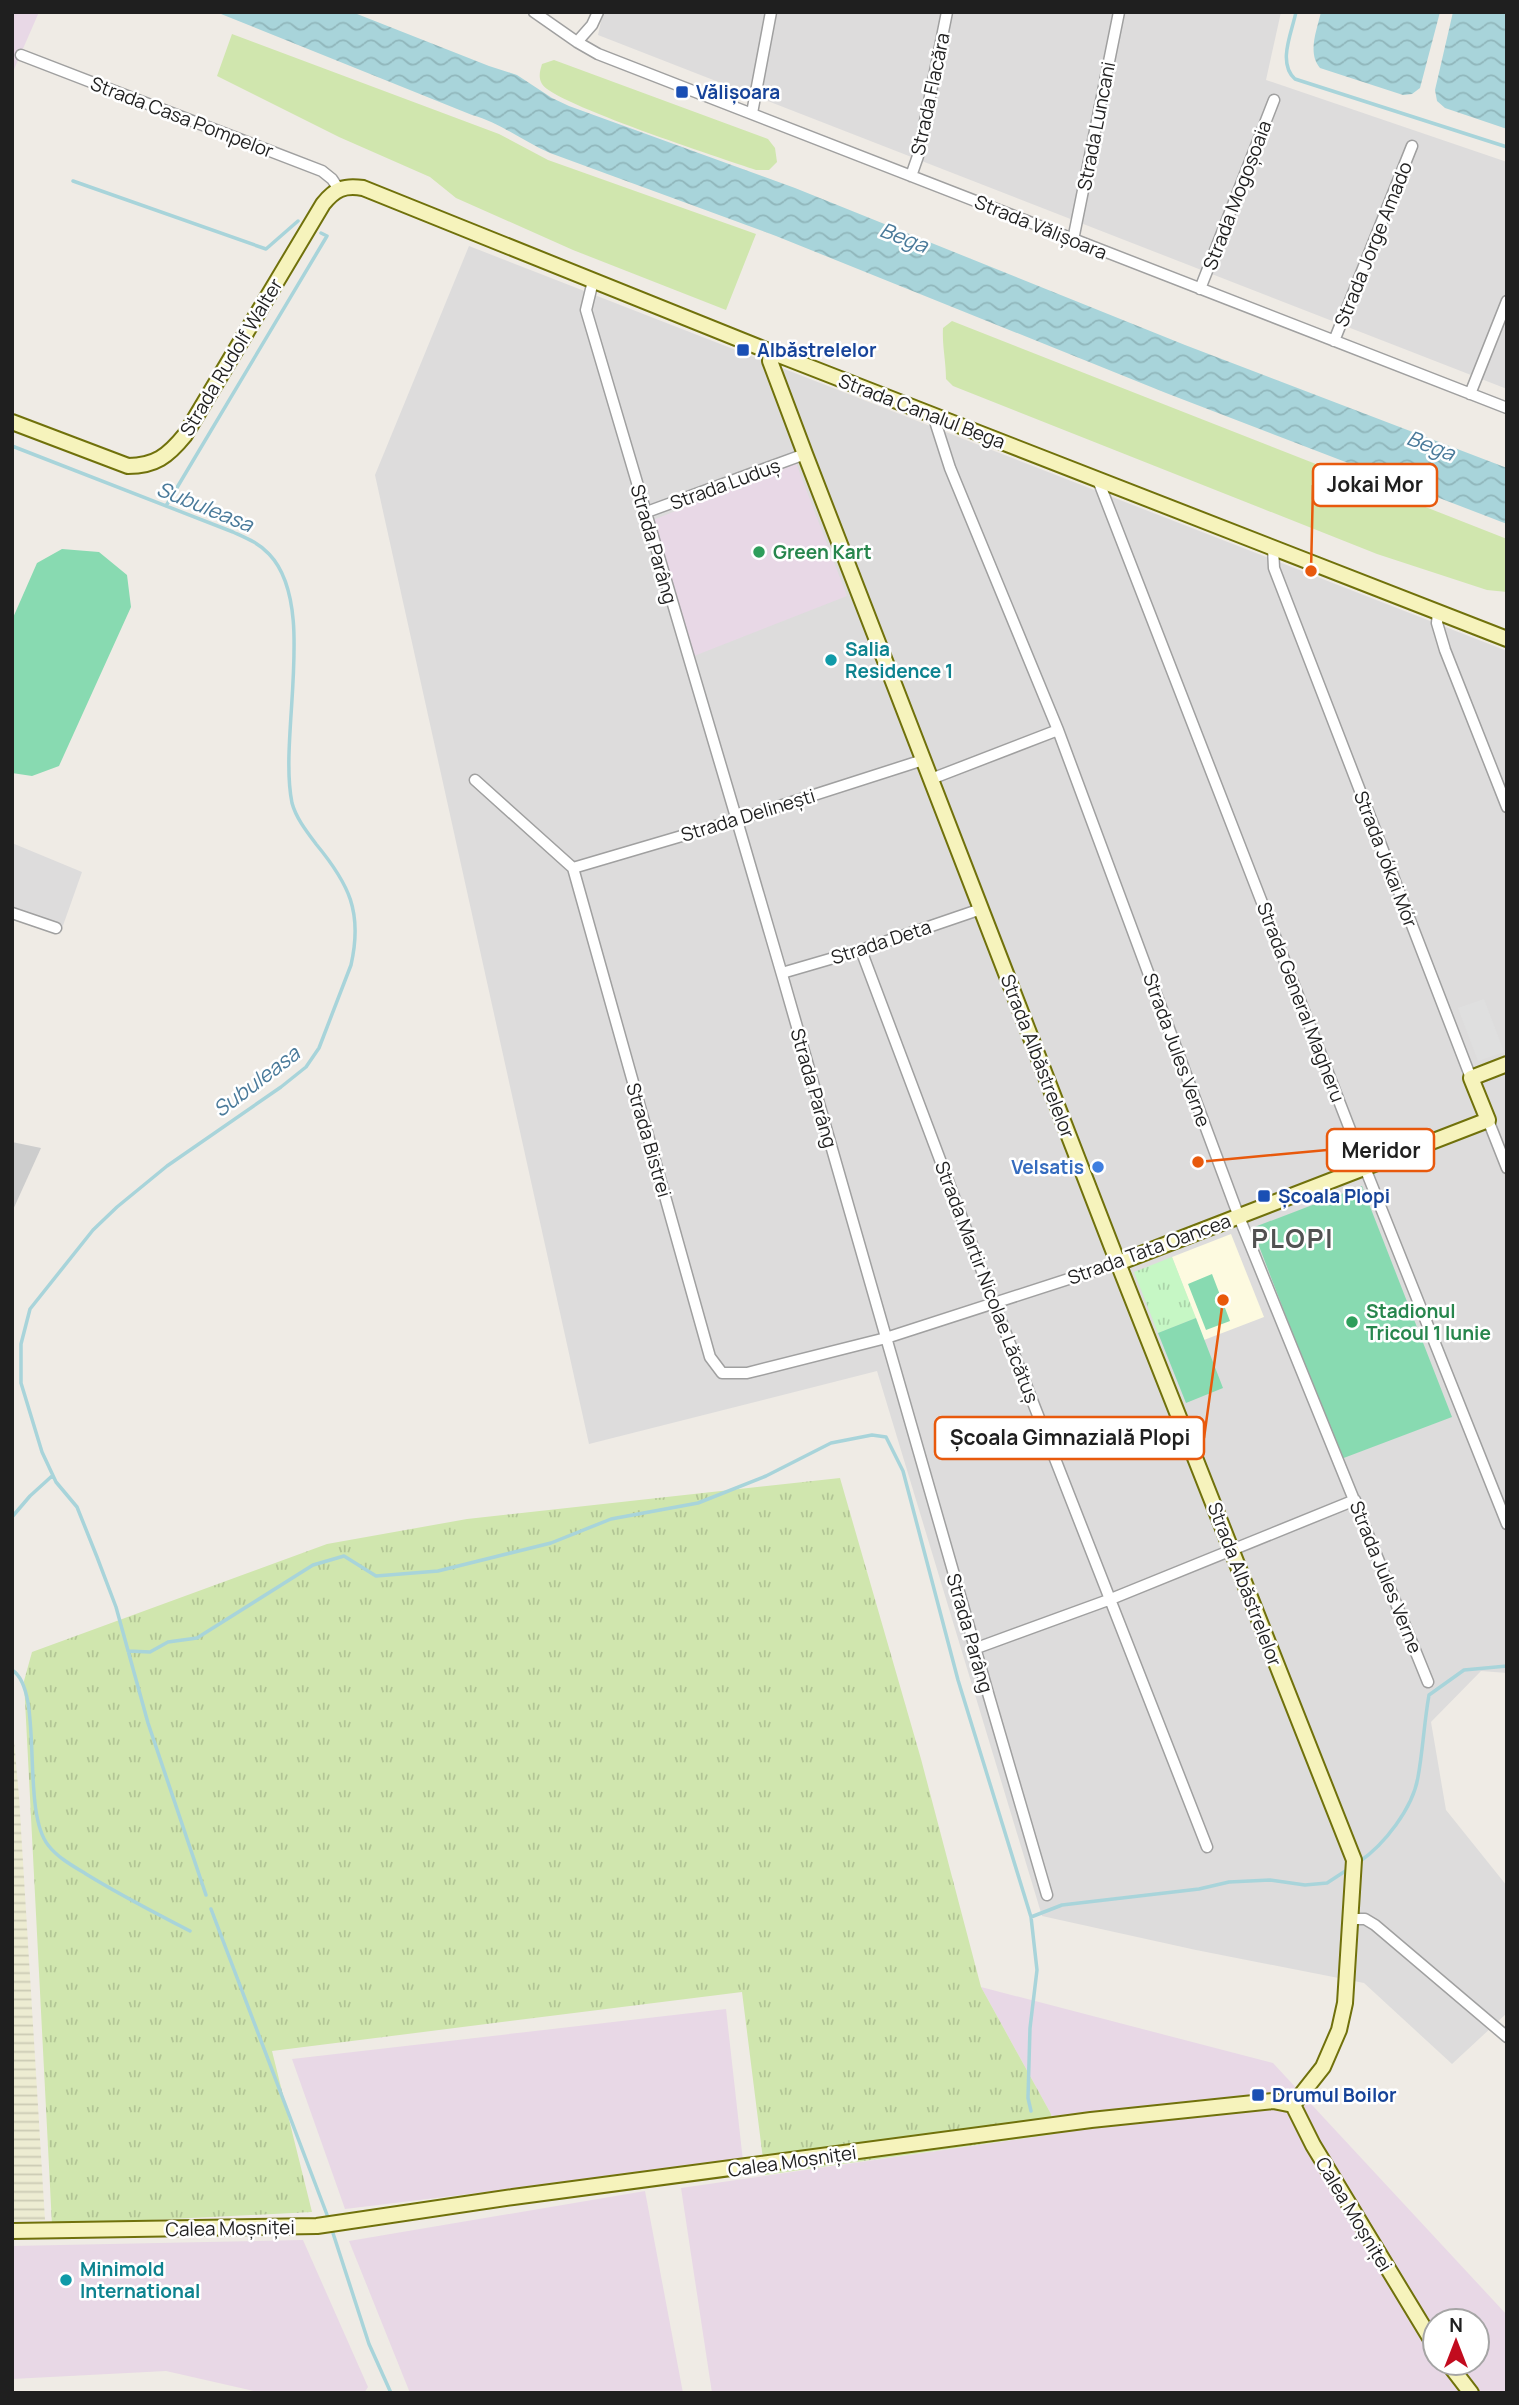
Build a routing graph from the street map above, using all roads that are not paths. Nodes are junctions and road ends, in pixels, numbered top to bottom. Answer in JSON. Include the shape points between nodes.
{"nodes":[{"id":1,"x":534,"y":12,"type":"edge"},
{"id":2,"x":598,"y":12,"type":"edge"},
{"id":3,"x":771,"y":12,"type":"edge"},
{"id":4,"x":947,"y":12,"type":"edge"},
{"id":5,"x":1119,"y":12,"type":"edge"},
{"id":6,"x":577,"y":42,"type":"junction"},
{"id":7,"x":21,"y":55,"type":"dead end"},
{"id":8,"x":1274,"y":100,"type":"dead end"},
{"id":9,"x":752,"y":113,"type":"junction"},
{"id":10,"x":1412,"y":146,"type":"dead end"},
{"id":11,"x":911,"y":176,"type":"junction"},
{"id":12,"x":338,"y":188,"type":"junction"},
{"id":13,"x":1073,"y":240,"type":"junction"},
{"id":14,"x":593,"y":281,"type":"junction"},
{"id":15,"x":1200,"y":289,"type":"junction"},
{"id":16,"x":1507,"y":301,"type":"edge"},
{"id":17,"x":1334,"y":341,"type":"junction"},
{"id":18,"x":771,"y":352,"type":"junction"},
{"id":19,"x":1470,"y":394,"type":"junction"},
{"id":20,"x":1507,"y":408,"type":"edge"},
{"id":21,"x":933,"y":415,"type":"junction"},
{"id":22,"x":12,"y":422,"type":"edge"},
{"id":23,"x":805,"y":454,"type":"junction"},
{"id":24,"x":1098,"y":480,"type":"junction"},
{"id":25,"x":644,"y":513,"type":"junction"},
{"id":26,"x":1273,"y":548,"type":"junction"},
{"id":27,"x":1438,"y":612,"type":"junction"},
{"id":28,"x":1507,"y":639,"type":"edge"},
{"id":29,"x":1058,"y":730,"type":"junction"},
{"id":30,"x":923,"y":760,"type":"junction"},
{"id":31,"x":930,"y":779,"type":"junction"},
{"id":32,"x":475,"y":780,"type":"dead end"},
{"id":33,"x":1507,"y":807,"type":"edge"},
{"id":34,"x":736,"y":820,"type":"junction"},
{"id":35,"x":573,"y":868,"type":"junction"},
{"id":36,"x":981,"y":909,"type":"junction"},
{"id":37,"x":12,"y":913,"type":"edge"},
{"id":38,"x":56,"y":928,"type":"dead end"},
{"id":39,"x":861,"y":950,"type":"junction"},
{"id":40,"x":782,"y":974,"type":"junction"},
{"id":41,"x":1507,"y":1064,"type":"edge"},
{"id":42,"x":1471,"y":1077,"type":"junction"},
{"id":43,"x":1488,"y":1120,"type":"junction"},
{"id":44,"x":1365,"y":1168,"type":"junction"},
{"id":45,"x":1507,"y":1168,"type":"edge"},
{"id":46,"x":1238,"y":1217,"type":"junction"},
{"id":47,"x":1118,"y":1263,"type":"junction"},
{"id":48,"x":994,"y":1303,"type":"junction"},
{"id":49,"x":886,"y":1338,"type":"junction"},
{"id":50,"x":1355,"y":1500,"type":"junction"},
{"id":51,"x":1507,"y":1524,"type":"edge"},
{"id":52,"x":1232,"y":1550,"type":"junction"},
{"id":53,"x":1111,"y":1599,"type":"junction"},
{"id":54,"x":974,"y":1649,"type":"junction"},
{"id":55,"x":1428,"y":1682,"type":"dead end"},
{"id":56,"x":1207,"y":1847,"type":"dead end"},
{"id":57,"x":1047,"y":1895,"type":"dead end"},
{"id":58,"x":1350,"y":1919,"type":"junction"},
{"id":59,"x":1507,"y":2037,"type":"edge"},
{"id":60,"x":1293,"y":2105,"type":"junction"},
{"id":61,"x":12,"y":2231,"type":"edge"},
{"id":62,"x":1421,"y":2323,"type":"edge"},
{"id":63,"x":1459,"y":2377,"type":"edge"},
{"id":64,"x":1471,"y":2393,"type":"edge"}],
"edges":[{"from":1,"to":6,"type":"street","name":"Strada Vălișoara"},
{"from":2,"to":6,"type":"street"},
{"from":3,"to":9,"type":"street"},
{"from":4,"to":11,"type":"street","name":"Strada Flacăra"},
{"from":5,"to":13,"type":"street","name":"Strada Luncani"},
{"from":6,"to":9,"type":"street","name":"Strada Vălișoara"},
{"from":7,"to":12,"type":"street","name":"Strada Casa Pompelor","via":[[322,171]]},
{"from":8,"to":15,"type":"street","name":"Strada Mogoșoaia"},
{"from":9,"to":11,"type":"street","name":"Strada Vălișoara"},
{"from":10,"to":17,"type":"street","name":"Strada Jorge Amado"},
{"from":11,"to":13,"type":"street","name":"Strada Vălișoara"},
{"from":12,"to":14,"type":"street","name":"Strada Canalul Bega","via":[[363,188]]},
{"from":12,"to":22,"type":"street","name":"Strada Rudolf Walter","via":[[323,204],[185,435],[165,458],[128,466]]},
{"from":13,"to":15,"type":"street","name":"Strada Vălișoara"},
{"from":14,"to":18,"type":"street","name":"Strada Canalul Bega"},
{"from":14,"to":25,"type":"street","name":"Strada Parâng","via":[[586,310]]},
{"from":15,"to":17,"type":"street","name":"Strada Vălișoara"},
{"from":16,"to":19,"type":"street"},
{"from":17,"to":19,"type":"street","name":"Strada Vălișoara"},
{"from":18,"to":21,"type":"street","name":"Strada Canalul Bega"},
{"from":18,"to":23,"type":"street","name":"Strada Albăstrelelor","via":[[770,361]]},
{"from":19,"to":20,"type":"street","name":"Strada Vălișoara"},
{"from":21,"to":24,"type":"street","name":"Strada Canalul Bega"},
{"from":21,"to":29,"type":"street","name":"Strada Jules Verne","via":[[950,468]]},
{"from":23,"to":25,"type":"street","name":"Strada Luduș"},
{"from":23,"to":30,"type":"street","name":"Strada Albăstrelelor"},
{"from":24,"to":26,"type":"street","name":"Strada Canalul Bega"},
{"from":24,"to":44,"type":"street","name":"Strada General Magheru"},
{"from":25,"to":34,"type":"street","name":"Strada Parâng"},
{"from":26,"to":27,"type":"street","name":"Strada Canalul Bega"},
{"from":26,"to":42,"type":"street","name":"Strada Jókai Mór","via":[[1279,582]]},
{"from":27,"to":28,"type":"street","name":"Strada Canalul Bega"},
{"from":27,"to":33,"type":"street","via":[[1446,650]]},
{"from":29,"to":31,"type":"street"},
{"from":29,"to":46,"type":"street","name":"Strada Jules Verne"},
{"from":30,"to":31,"type":"street","name":"Strada Albăstrelelor"},
{"from":30,"to":34,"type":"street","name":"Strada Delinești"},
{"from":31,"to":36,"type":"street","name":"Strada Albăstrelelor"},
{"from":32,"to":35,"type":"street"},
{"from":34,"to":35,"type":"street","name":"Strada Delinești"},
{"from":34,"to":40,"type":"street","name":"Strada Parâng"},
{"from":35,"to":49,"type":"street","name":"Strada Bistrei","via":[[715,1365],[722,1373],[747,1373]]},
{"from":36,"to":39,"type":"street","name":"Strada Deta"},
{"from":36,"to":47,"type":"street","name":"Strada Albăstrelelor"},
{"from":37,"to":38,"type":"street"},
{"from":39,"to":40,"type":"street","name":"Strada Deta"},
{"from":39,"to":48,"type":"street","name":"Strada Martir Nicolae Lăcătuș"},
{"from":40,"to":49,"type":"street","name":"Strada Parâng"},
{"from":41,"to":42,"type":"street"},
{"from":42,"to":43,"type":"street","name":"Strada Jókai Mór"},
{"from":43,"to":44,"type":"street","name":"Strada Tata Oancea"},
{"from":43,"to":45,"type":"street","name":"Strada Jókai Mór"},
{"from":44,"to":46,"type":"street","name":"Strada Tata Oancea"},
{"from":44,"to":51,"type":"street","name":"Strada General Magheru"},
{"from":46,"to":47,"type":"street","name":"Strada Tata Oancea"},
{"from":46,"to":50,"type":"street","name":"Strada Jules Verne"},
{"from":47,"to":48,"type":"street","name":"Strada Tata Oancea"},
{"from":47,"to":52,"type":"street","name":"Strada Albăstrelelor"},
{"from":48,"to":49,"type":"street","name":"Strada Tata Oancea"},
{"from":48,"to":53,"type":"street","name":"Strada Martir Nicolae Lăcătuș"},
{"from":49,"to":54,"type":"street","name":"Strada Parâng"},
{"from":50,"to":52,"type":"street"},
{"from":50,"to":55,"type":"street","name":"Strada Jules Verne"},
{"from":52,"to":53,"type":"street"},
{"from":52,"to":58,"type":"street","name":"Strada Albăstrelelor","via":[[1354,1860]]},
{"from":53,"to":54,"type":"street"},
{"from":53,"to":56,"type":"street","name":"Strada Martir Nicolae Lăcătuș"},
{"from":54,"to":57,"type":"street","name":"Strada Parâng"},
{"from":58,"to":59,"type":"street","via":[[1365,1919],[1375,1925]]},
{"from":58,"to":60,"type":"street","name":"Strada Albăstrelelor","via":[[1339,2030],[1323,2067]]},
{"from":60,"to":61,"type":"street","name":"Calea Moșniței","via":[[1259,2101],[1091,2120],[317,2226]]},
{"from":60,"to":62,"type":"street","name":"Calea Moșniței"},
{"from":63,"to":64,"type":"street"}]}
